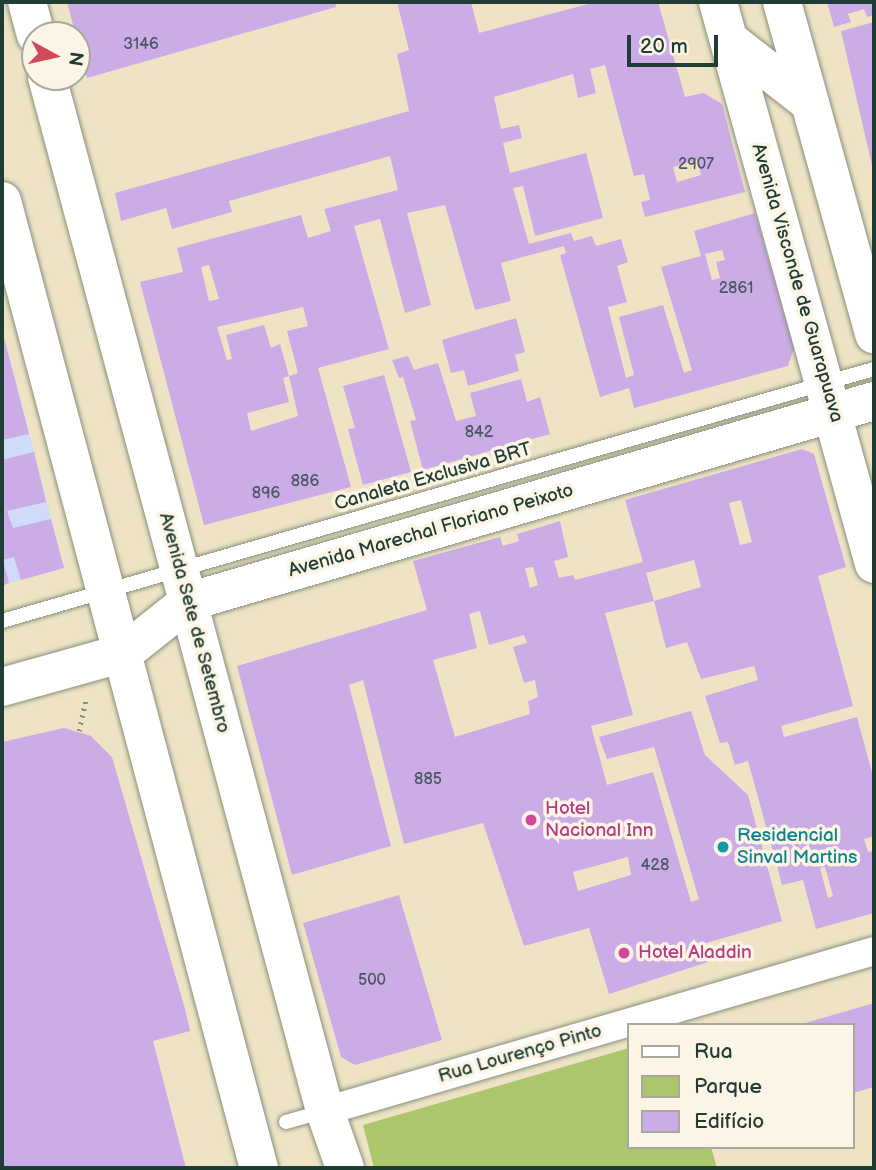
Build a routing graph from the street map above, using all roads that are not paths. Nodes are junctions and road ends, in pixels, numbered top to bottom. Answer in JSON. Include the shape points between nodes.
{"nodes":[{"id":1,"x":27,"y":2,"type":"edge"},
{"id":2,"x":718,"y":2,"type":"edge"},
{"id":3,"x":782,"y":2,"type":"edge"},
{"id":4,"x":32,"y":21,"type":"edge"},
{"id":5,"x":729,"y":40,"type":"junction"},
{"id":6,"x":51,"y":91,"type":"edge"},
{"id":7,"x":810,"y":103,"type":"junction"},
{"id":8,"x":2,"y":201,"type":"edge"},
{"id":9,"x":874,"y":334,"type":"edge"},
{"id":10,"x":874,"y":369,"type":"edge"},
{"id":11,"x":829,"y":399,"type":"junction"},
{"id":12,"x":874,"y":401,"type":"edge"},
{"id":13,"x":874,"y":565,"type":"edge"},
{"id":14,"x":184,"y":586,"type":"junction"},
{"id":15,"x":107,"y":590,"type":"junction"},
{"id":16,"x":2,"y":621,"type":"edge"},
{"id":17,"x":124,"y":653,"type":"junction"},
{"id":18,"x":2,"y":687,"type":"edge"},
{"id":19,"x":874,"y":951,"type":"edge"},
{"id":20,"x":325,"y":1111,"type":"junction"},
{"id":21,"x":286,"y":1122,"type":"dead end"},
{"id":22,"x":259,"y":1168,"type":"edge"},
{"id":23,"x":345,"y":1168,"type":"edge"}],
"edges":[{"from":1,"to":4,"type":"main road"},
{"from":2,"to":5,"type":"main road","name":"Avenida Visconde de Guarapuava"},
{"from":3,"to":7,"type":"main road"},
{"from":5,"to":7,"type":"main road"},
{"from":5,"to":11,"type":"main road","name":"Avenida Visconde de Guarapuava"},
{"from":6,"to":14,"type":"main road","name":"Avenida Sete de Setembro"},
{"from":7,"to":9,"type":"main road"},
{"from":8,"to":15,"type":"main road"},
{"from":10,"to":11,"type":"lane"},
{"from":11,"to":12,"type":"main road","name":"Avenida Marechal Floriano Peixoto"},
{"from":11,"to":13,"type":"main road","name":"Avenida Visconde de Guarapuava"},
{"from":11,"to":14,"type":"main road","name":"Avenida Marechal Floriano Peixoto"},
{"from":14,"to":15,"type":"lane"},
{"from":14,"to":17,"type":"main road","name":"Avenida Marechal Floriano Peixoto"},
{"from":14,"to":20,"type":"main road","name":"Avenida Sete de Setembro"},
{"from":15,"to":16,"type":"lane"},
{"from":15,"to":17,"type":"main road"},
{"from":17,"to":18,"type":"main road","name":"Avenida Marechal Floriano Peixoto"},
{"from":17,"to":22,"type":"main road"},
{"from":19,"to":20,"type":"street","name":"Rua Lourenço Pinto"},
{"from":20,"to":21,"type":"lane","name":"Rua Lourenço Pinto"},
{"from":20,"to":23,"type":"main road","name":"Avenida Sete de Setembro"}]}
